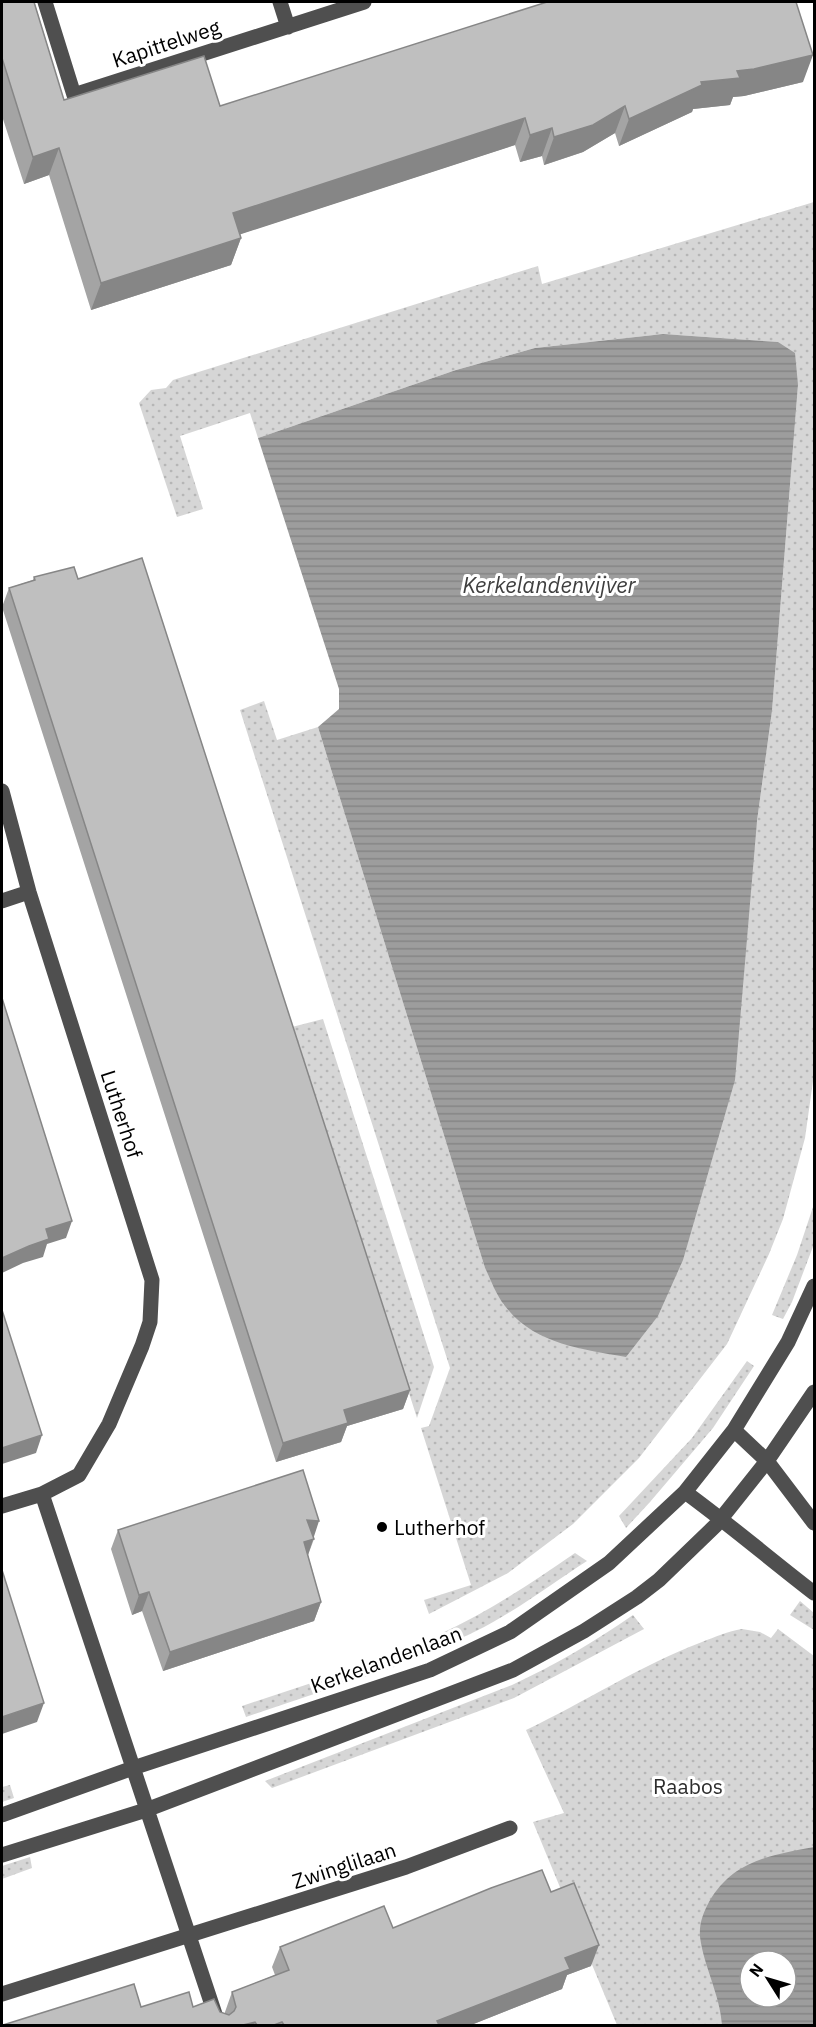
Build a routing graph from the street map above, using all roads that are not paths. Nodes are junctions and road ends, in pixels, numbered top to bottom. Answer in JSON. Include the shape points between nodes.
{"nodes":[{"id":1,"x":45,"y":2,"type":"edge"},
{"id":2,"x":280,"y":2,"type":"edge"},
{"id":3,"x":364,"y":2,"type":"edge"},
{"id":4,"x":288,"y":27,"type":"junction"},
{"id":5,"x":2,"y":791,"type":"edge"},
{"id":6,"x":29,"y":892,"type":"junction"},
{"id":7,"x":2,"y":901,"type":"edge"},
{"id":8,"x":814,"y":1286,"type":"edge"},
{"id":9,"x":814,"y":1392,"type":"edge"},
{"id":10,"x":734,"y":1430,"type":"junction"},
{"id":11,"x":767,"y":1461,"type":"junction"},
{"id":12,"x":685,"y":1492,"type":"junction"},
{"id":13,"x":42,"y":1494,"type":"junction"},
{"id":14,"x":2,"y":1506,"type":"edge"},
{"id":15,"x":721,"y":1518,"type":"junction"},
{"id":16,"x":814,"y":1523,"type":"edge"},
{"id":17,"x":814,"y":1593,"type":"edge"},
{"id":18,"x":133,"y":1768,"type":"junction"},
{"id":19,"x":145,"y":1807,"type":"junction"},
{"id":20,"x":2,"y":1815,"type":"edge"},
{"id":21,"x":510,"y":1828,"type":"dead end"},
{"id":22,"x":2,"y":1855,"type":"edge"},
{"id":23,"x":190,"y":1936,"type":"junction"},
{"id":24,"x":2,"y":1994,"type":"edge"},
{"id":25,"x":219,"y":2025,"type":"edge"}],
"edges":[{"from":1,"to":4,"type":"street","name":"Kapittelweg","via":[[74,95]]},
{"from":2,"to":4,"type":"street"},
{"from":3,"to":4,"type":"street","name":"Kapittelweg"},
{"from":5,"to":6,"type":"street","name":"Lutherhof"},
{"from":6,"to":7,"type":"street"},
{"from":6,"to":13,"type":"street","name":"Lutherhof","via":[[152,1280],[150,1323],[109,1424],[79,1474]]},
{"from":8,"to":10,"type":"street","name":"Kerkelandenlaan","via":[[788,1342]]},
{"from":9,"to":11,"type":"street"},
{"from":10,"to":11,"type":"street"},
{"from":10,"to":12,"type":"street","name":"Kerkelandenlaan"},
{"from":11,"to":15,"type":"street"},
{"from":11,"to":16,"type":"street"},
{"from":12,"to":15,"type":"street"},
{"from":12,"to":18,"type":"street","name":"Kerkelandenlaan","via":[[609,1563],[510,1632],[430,1670]]},
{"from":13,"to":14,"type":"street","name":"Lutherhof"},
{"from":13,"to":18,"type":"street"},
{"from":15,"to":17,"type":"street"},
{"from":15,"to":19,"type":"street","via":[[637,1597],[513,1670]]},
{"from":18,"to":19,"type":"street"},
{"from":18,"to":20,"type":"street","name":"Kerkelandenlaan"},
{"from":19,"to":22,"type":"street"},
{"from":19,"to":23,"type":"street"},
{"from":21,"to":23,"type":"street","name":"Zwinglilaan","via":[[406,1867]]},
{"from":23,"to":24,"type":"street","name":"Zwinglilaan"},
{"from":23,"to":25,"type":"street"}]}
